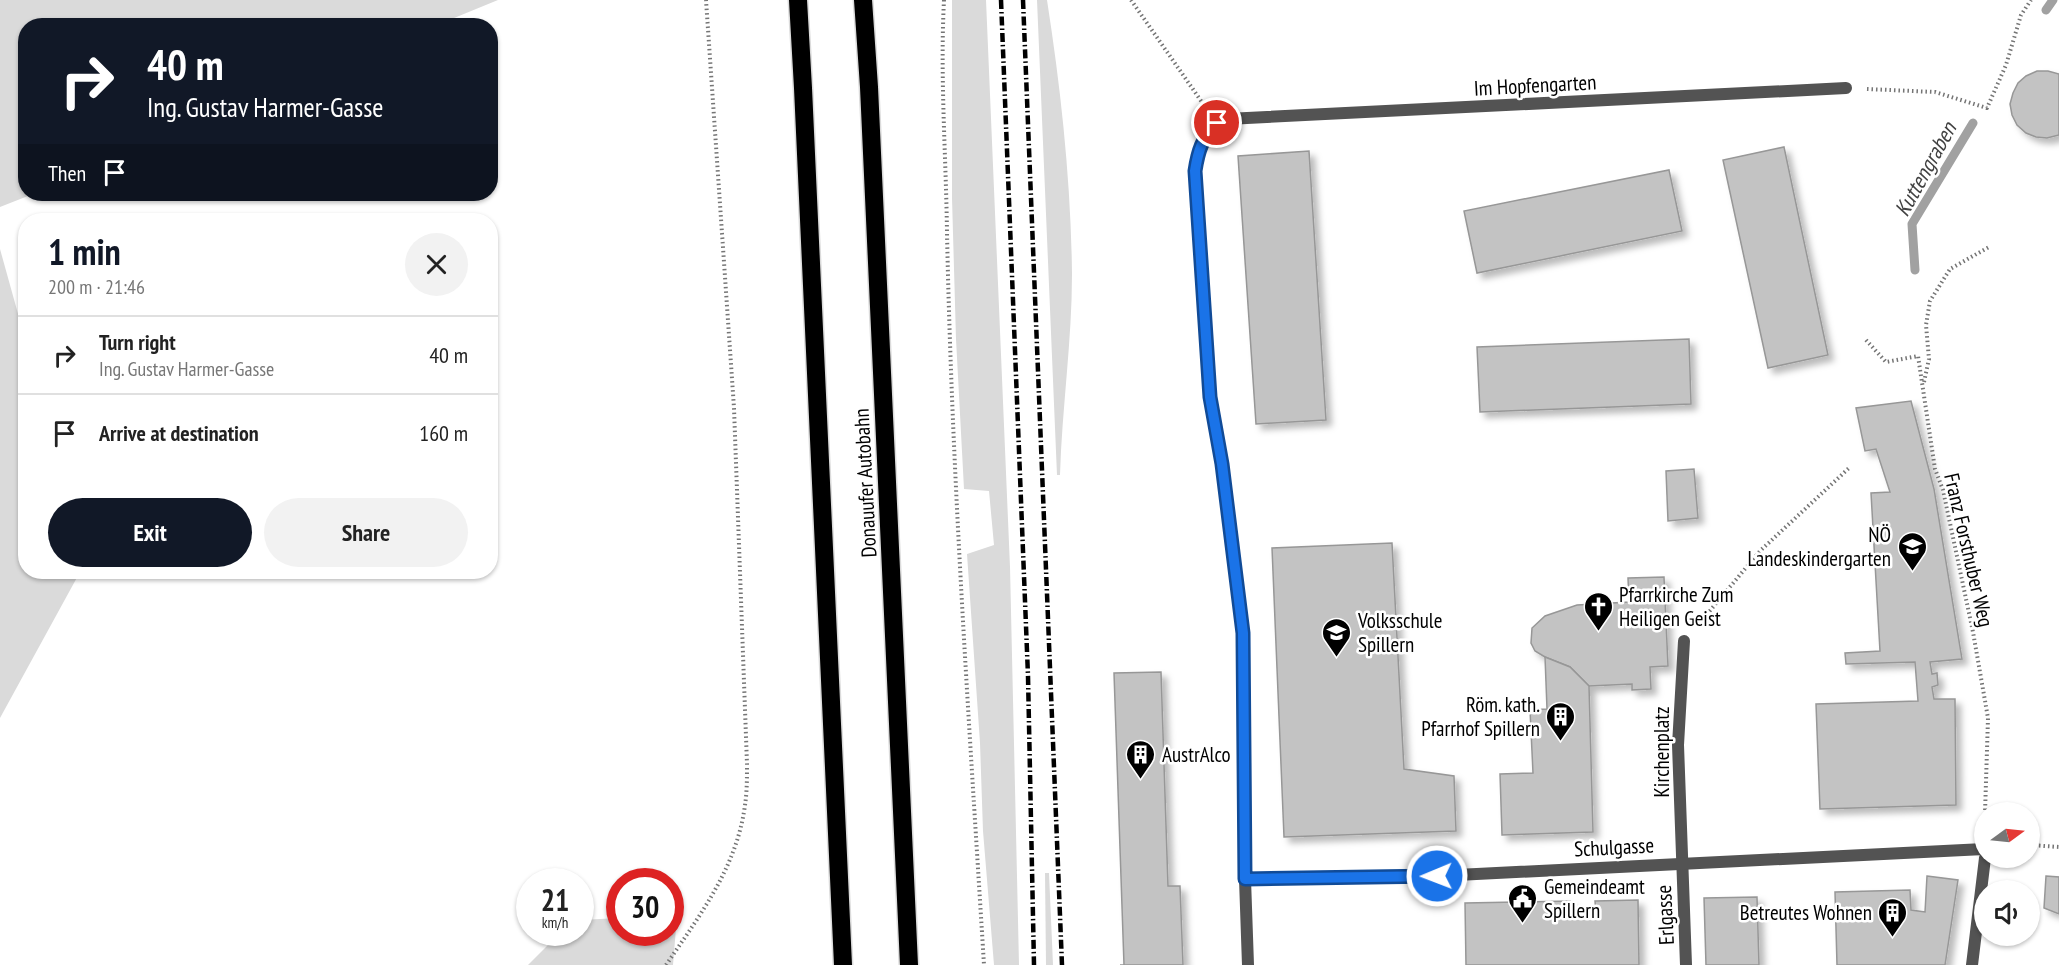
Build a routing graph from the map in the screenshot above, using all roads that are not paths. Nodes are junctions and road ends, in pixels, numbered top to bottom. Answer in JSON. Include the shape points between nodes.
{"nodes":[{"id":1,"x":798,"y":0,"type":"edge"},
{"id":2,"x":863,"y":0,"type":"edge"},
{"id":3,"x":1846,"y":88,"type":"road end"},
{"id":4,"x":1684,"y":641,"type":"road end"},
{"id":5,"x":1974,"y":849,"type":"edge"},
{"id":6,"x":1682,"y":863,"type":"junction"},
{"id":7,"x":1984,"y":868,"type":"edge"},
{"id":8,"x":1245,"y":879,"type":"junction"},
{"id":9,"x":843,"y":965,"type":"edge"},
{"id":10,"x":909,"y":965,"type":"edge"},
{"id":11,"x":1248,"y":965,"type":"edge"},
{"id":12,"x":1686,"y":965,"type":"edge"},
{"id":13,"x":1972,"y":965,"type":"edge"}],
"edges":[{"from":1,"to":9,"type":"highway","name":"Donauufer Autobahn"},
{"from":2,"to":10,"type":"highway","name":"Donauufer Autobahn"},
{"from":3,"to":8,"type":"street","name":"Im Hopfengarten","via":[[1222,121],[1206,134],[1195,171],[1210,397],[1243,633]]},
{"from":4,"to":6,"type":"street","name":"Kirchenplatz","via":[[1678,745]]},
{"from":5,"to":6,"type":"street","name":"Schulgasse"},
{"from":6,"to":8,"type":"street","name":"Schulgasse","via":[[1458,875]]},
{"from":6,"to":12,"type":"street","name":"Erlgasse"},
{"from":7,"to":13,"type":"street"},
{"from":8,"to":11,"type":"street"}]}
